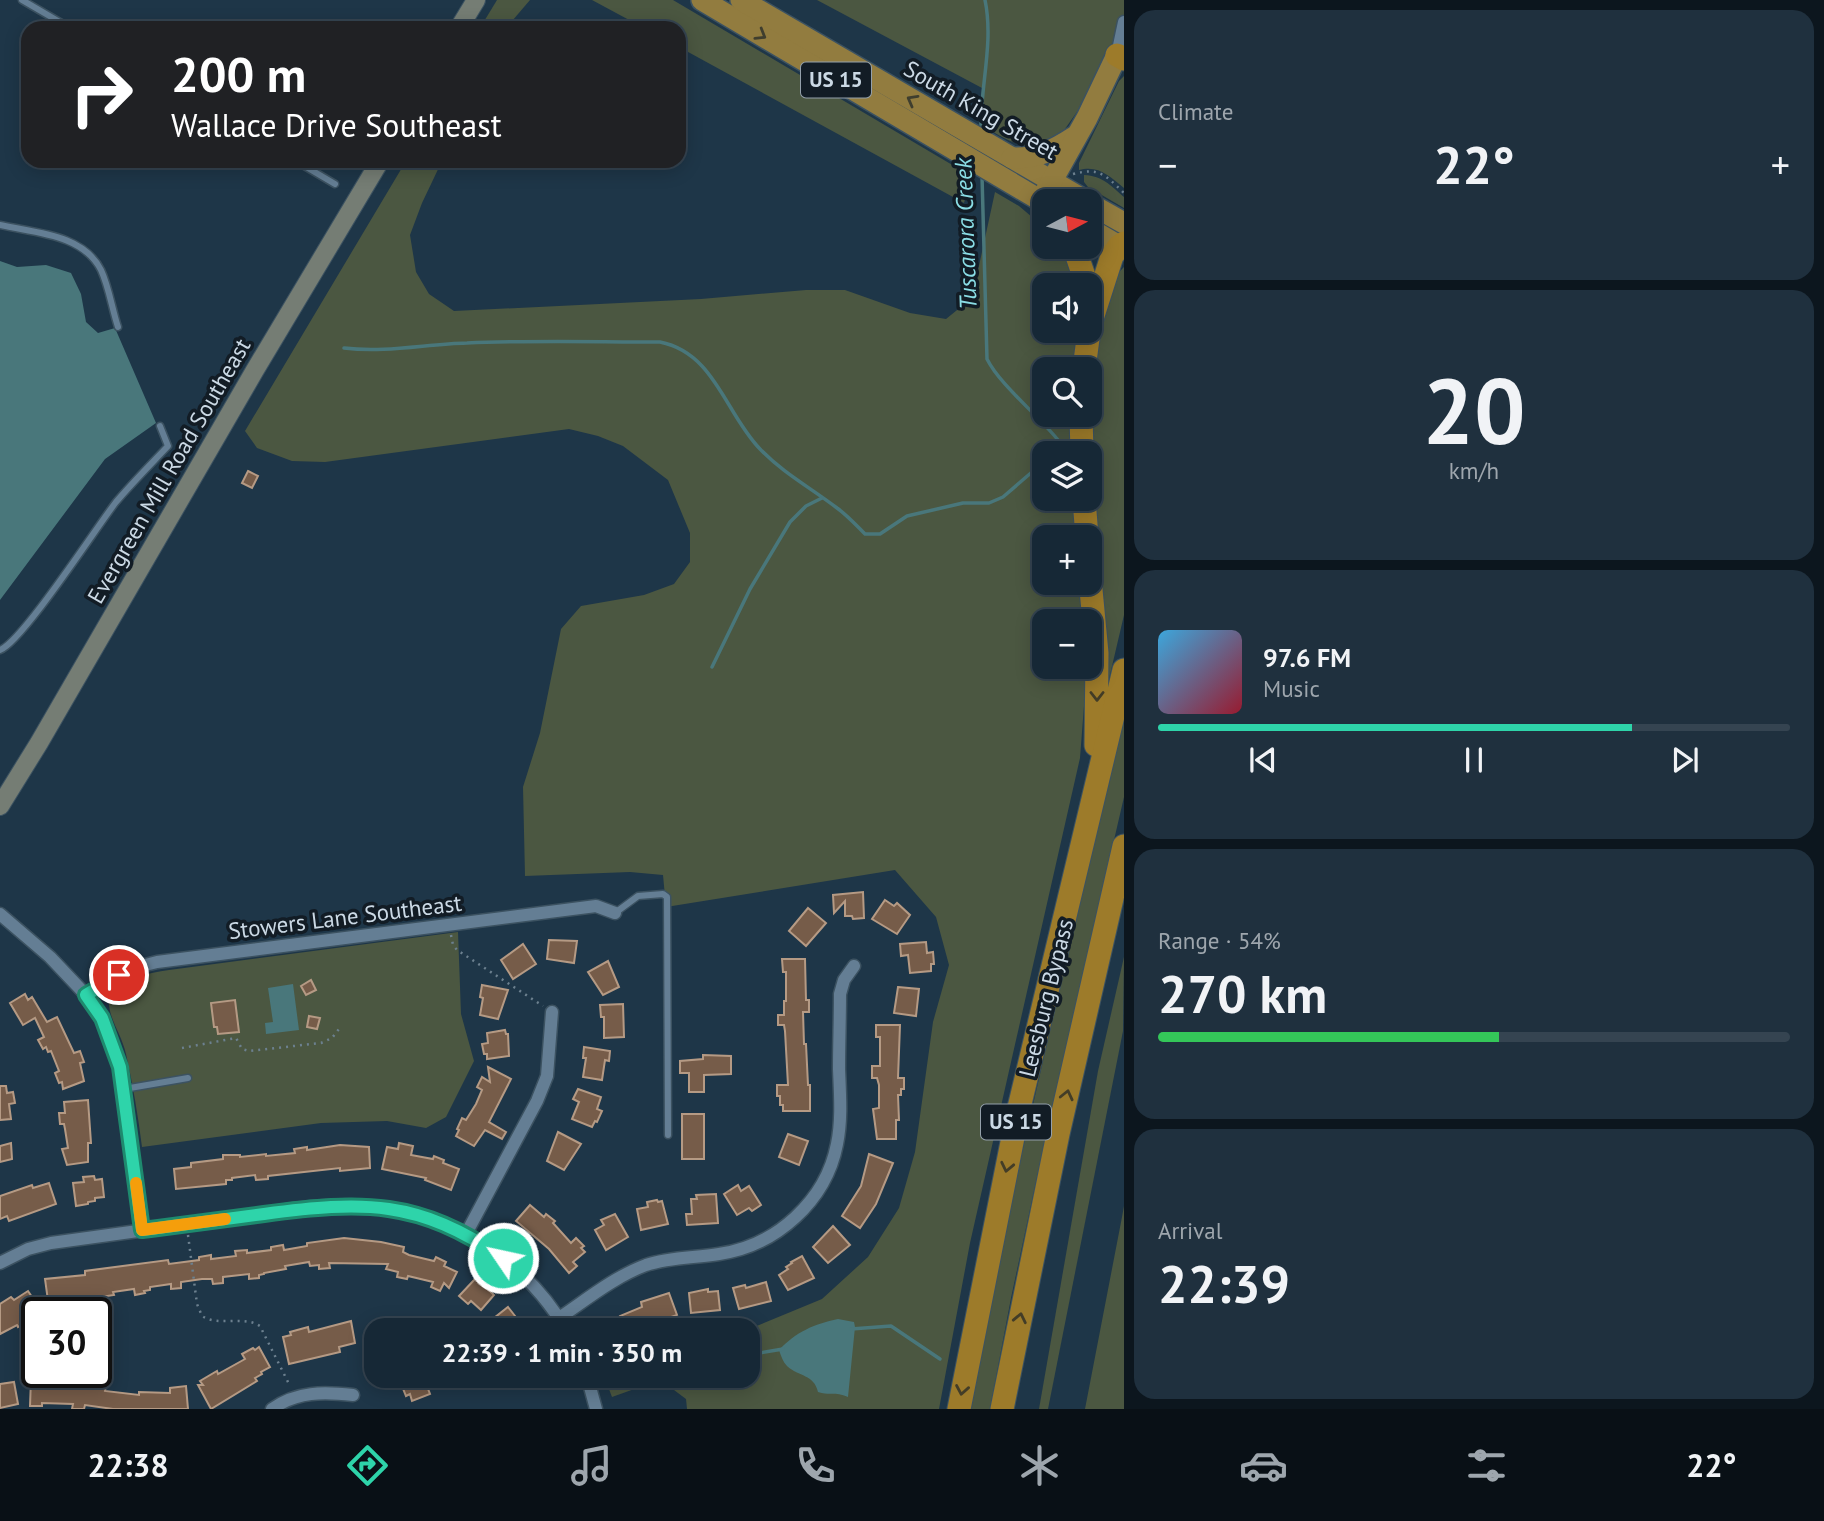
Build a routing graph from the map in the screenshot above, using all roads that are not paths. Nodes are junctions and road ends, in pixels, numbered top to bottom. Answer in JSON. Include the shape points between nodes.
{"nodes":[{"id":1,"x":22,"y":0,"type":"edge"},
{"id":2,"x":476,"y":0,"type":"edge"},
{"id":3,"x":702,"y":0,"type":"edge"},
{"id":4,"x":741,"y":0,"type":"edge"},
{"id":5,"x":58,"y":21,"type":"edge"},
{"id":6,"x":463,"y":21,"type":"edge"},
{"id":7,"x":1124,"y":22,"type":"edge"},
{"id":8,"x":1120,"y":57,"type":"edge"},
{"id":9,"x":1074,"y":137,"type":"junction"},
{"id":10,"x":1004,"y":153,"type":"junction"},
{"id":11,"x":307,"y":168,"type":"edge"},
{"id":12,"x":314,"y":168,"type":"edge"},
{"id":13,"x":376,"y":168,"type":"edge"},
{"id":14,"x":312,"y":171,"type":"junction"},
{"id":15,"x":335,"y":184,"type":"dead end"},
{"id":16,"x":1037,"y":189,"type":"edge"},
{"id":17,"x":1049,"y":189,"type":"edge"},
{"id":18,"x":1081,"y":189,"type":"edge"},
{"id":19,"x":1032,"y":192,"type":"edge"},
{"id":20,"x":1102,"y":211,"type":"edge"},
{"id":21,"x":1124,"y":223,"type":"edge"},
{"id":22,"x":0,"y":225,"type":"edge"},
{"id":23,"x":1102,"y":235,"type":"edge"},
{"id":24,"x":1122,"y":246,"type":"edge"},
{"id":25,"x":1102,"y":287,"type":"edge"},
{"id":26,"x":118,"y":327,"type":"dead end"},
{"id":27,"x":160,"y":426,"type":"dead end"},
{"id":28,"x":1092,"y":595,"type":"edge"},
{"id":29,"x":0,"y":650,"type":"edge"},
{"id":30,"x":1124,"y":670,"type":"edge"},
{"id":31,"x":0,"y":806,"type":"edge"},
{"id":32,"x":1084,"y":838,"type":"junction"},
{"id":33,"x":1124,"y":846,"type":"edge"},
{"id":34,"x":615,"y":913,"type":"joint"},
{"id":35,"x":0,"y":914,"type":"edge"},
{"id":36,"x":854,"y":966,"type":"dead end"},
{"id":37,"x":86,"y":995,"type":"junction"},
{"id":38,"x":552,"y":1012,"type":"road end"},
{"id":39,"x":188,"y":1078,"type":"dead end"},
{"id":40,"x":124,"y":1089,"type":"junction"},
{"id":41,"x":668,"y":1135,"type":"dead end"},
{"id":42,"x":142,"y":1230,"type":"junction"},
{"id":43,"x":466,"y":1234,"type":"junction"},
{"id":44,"x":0,"y":1263,"type":"edge"},
{"id":45,"x":559,"y":1318,"type":"joint"},
{"id":46,"x":590,"y":1388,"type":"edge"},
{"id":47,"x":353,"y":1395,"type":"dead end"},
{"id":48,"x":272,"y":1409,"type":"edge"},
{"id":49,"x":596,"y":1409,"type":"edge"},
{"id":50,"x":959,"y":1409,"type":"edge"},
{"id":51,"x":1002,"y":1409,"type":"edge"}],
"edges":[{"from":1,"to":5,"type":"lane"},
{"from":2,"to":6,"type":"main road"},
{"from":3,"to":19,"type":"highway","name":"South King Street","number":"US 15","one_way":true},
{"from":10,"to":4,"type":"highway","name":"South King Street","number":"US 15","one_way":true},
{"from":7,"to":8,"type":"street"},
{"from":8,"to":9,"type":"highway"},
{"from":9,"to":10,"type":"highway","via":[[1045,154],[1024,158]]},
{"from":9,"to":17,"type":"highway"},
{"from":9,"to":18,"type":"highway","via":[[1070,154]]},
{"from":10,"to":16,"type":"highway","name":"South King Street","number":"US 15"},
{"from":11,"to":14,"type":"lane"},
{"from":12,"to":14,"type":"lane"},
{"from":13,"to":31,"type":"main road","name":"Evergreen Mill Road Southeast"},
{"from":14,"to":15,"type":"lane"},
{"from":20,"to":21,"type":"highway","name":"South King Street","number":"US 15"},
{"from":22,"to":26,"type":"lane","via":[[85,249],[100,269]]},
{"from":23,"to":24,"type":"highway"},
{"from":24,"to":25,"type":"highway","via":[[1112,256]]},
{"from":27,"to":29,"type":"lane","via":[[168,446],[118,500],[29,622]]},
{"from":28,"to":32,"type":"highway","one_way":true,"via":[[1097,653],[1096,739]]},
{"from":30,"to":32,"type":"highway","name":"Leesburg Bypass"},
{"from":32,"to":50,"type":"highway","name":"Leesburg Bypass","number":"US 15","one_way":true,"via":[[1018,1112]]},
{"from":51,"to":33,"type":"highway","name":"Leesburg Bypass","number":"US 15","one_way":true,"via":[[1058,1134]]},
{"from":34,"to":37,"type":"street","name":"Stowers Lane Southeast","via":[[596,906],[157,962],[134,968]]},
{"from":34,"to":41,"type":"lane","via":[[638,896],[667,897]]},
{"from":35,"to":37,"type":"street"},
{"from":36,"to":45,"type":"street","via":[[840,995],[837,1146],[810,1202],[797,1217],[760,1242],[644,1266]]},
{"from":37,"to":40,"type":"street","via":[[102,1018]]},
{"from":38,"to":43,"type":"street","via":[[547,1076]]},
{"from":39,"to":40,"type":"lane"},
{"from":40,"to":42,"type":"street"},
{"from":42,"to":43,"type":"street","via":[[315,1207],[366,1206],[417,1215]]},
{"from":42,"to":44,"type":"street","via":[[51,1242]]},
{"from":43,"to":45,"type":"street","via":[[523,1275]]},
{"from":46,"to":49,"type":"street"},
{"from":47,"to":48,"type":"street","via":[[323,1392],[295,1396]]}]}
